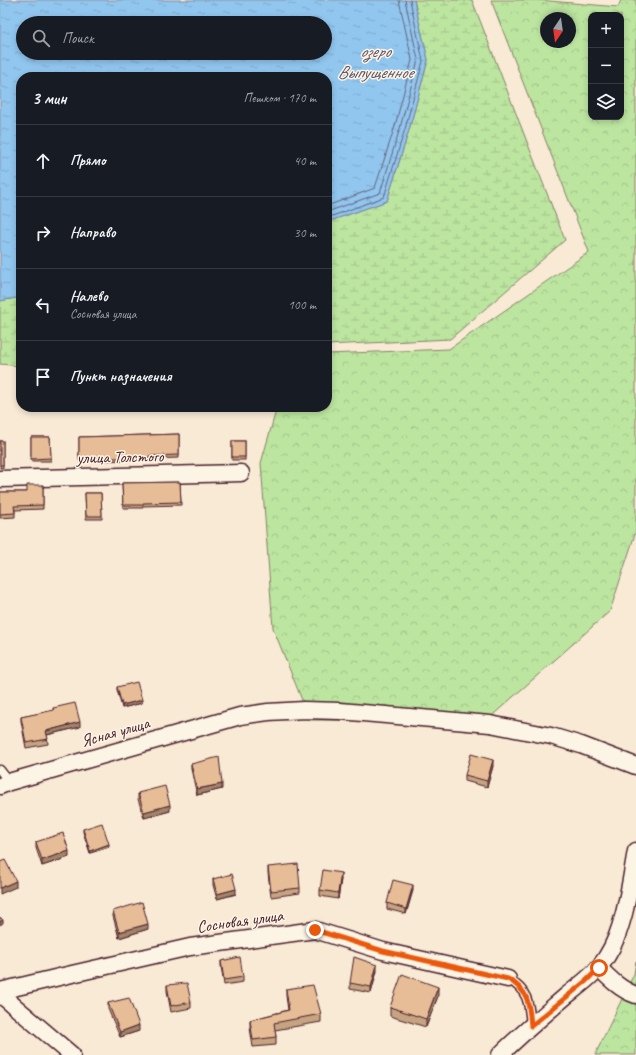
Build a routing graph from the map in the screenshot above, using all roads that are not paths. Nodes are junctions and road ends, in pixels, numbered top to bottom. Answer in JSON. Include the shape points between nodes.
{"nodes":[{"id":1,"x":241,"y":473,"type":"dead end"},
{"id":2,"x":0,"y":479,"type":"edge"},
{"id":3,"x":636,"y":766,"type":"edge"},
{"id":4,"x":3,"y":779,"type":"edge"},
{"id":5,"x":636,"y":851,"type":"edge"},
{"id":6,"x":599,"y":968,"type":"junction"},
{"id":7,"x":508,"y":979,"type":"joint"},
{"id":8,"x":0,"y":992,"type":"edge"},
{"id":9,"x":636,"y":995,"type":"edge"},
{"id":10,"x":531,"y":1026,"type":"junction"},
{"id":11,"x":72,"y":1055,"type":"edge"},
{"id":12,"x":500,"y":1055,"type":"edge"}],
"edges":[{"from":1,"to":2,"type":"street","name":"улица Толстого"},
{"from":3,"to":4,"type":"street","name":"Ясная улица","via":[[551,736],[490,724],[340,711],[297,710],[240,716]]},
{"from":5,"to":6,"type":"street","via":[[628,896],[617,936]]},
{"from":6,"to":9,"type":"street","via":[[614,983]]},
{"from":6,"to":10,"type":"street"},
{"from":7,"to":8,"type":"street","name":"Сосновая улица","via":[[383,951],[315,930],[190,947]]},
{"from":7,"to":10,"type":"lane","via":[[518,984],[524,992]]},
{"from":8,"to":11,"type":"street"},
{"from":10,"to":12,"type":"street"}]}
